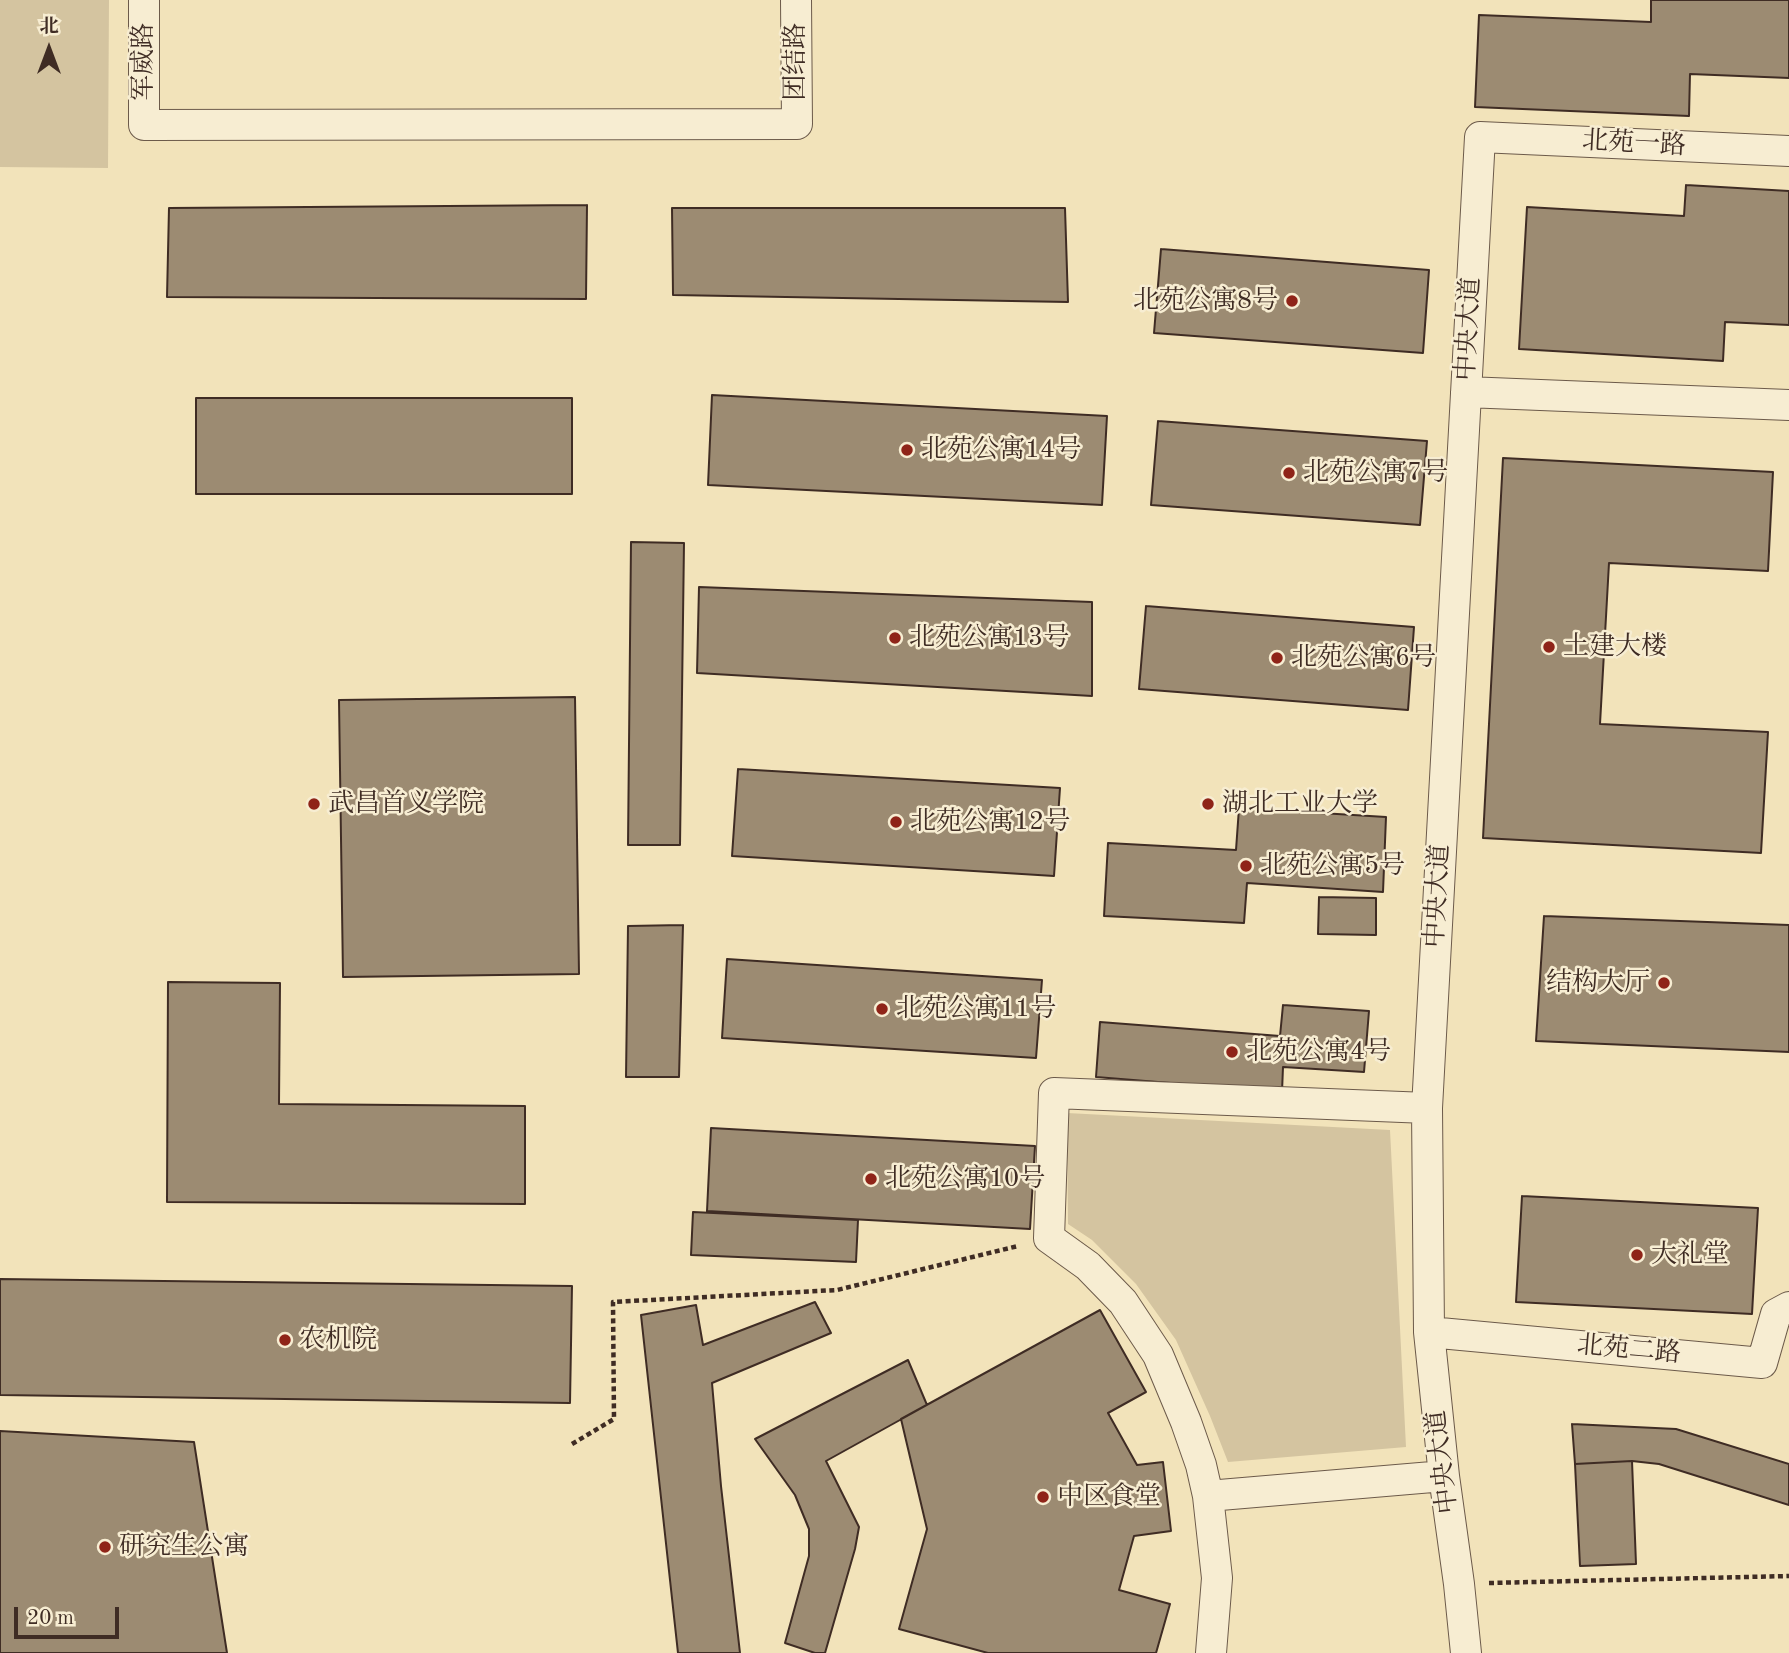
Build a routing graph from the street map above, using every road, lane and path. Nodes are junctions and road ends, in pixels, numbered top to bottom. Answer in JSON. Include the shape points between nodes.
{"nodes":[{"id":1,"x":144,"y":0,"type":"edge"},
{"id":2,"x":796,"y":0,"type":"edge"},
{"id":3,"x":797,"y":124,"type":"joint"},
{"id":4,"x":1480,"y":137,"type":"joint"},
{"id":5,"x":1789,"y":151,"type":"edge"},
{"id":6,"x":1466,"y":392,"type":"junction"},
{"id":7,"x":1789,"y":405,"type":"edge"},
{"id":8,"x":1427,"y":1108,"type":"junction"},
{"id":9,"x":1049,"y":1238,"type":"junction"},
{"id":10,"x":1789,"y":1307,"type":"edge"},
{"id":11,"x":1429,"y":1332,"type":"junction"},
{"id":12,"x":572,"y":1444,"type":"dead end"},
{"id":13,"x":1444,"y":1476,"type":"junction"},
{"id":14,"x":1208,"y":1496,"type":"junction"},
{"id":15,"x":1789,"y":1576,"type":"edge"},
{"id":16,"x":1458,"y":1584,"type":"junction"},
{"id":17,"x":1211,"y":1653,"type":"edge"},
{"id":18,"x":1466,"y":1653,"type":"edge"}],
"edges":[{"from":1,"to":3,"type":"street","name":"军威路","via":[[144,125]]},
{"from":2,"to":3,"type":"street","name":"团结路"},
{"from":4,"to":5,"type":"street","name":"北苑一路"},
{"from":4,"to":6,"type":"street","name":"中央大道"},
{"from":6,"to":7,"type":"street"},
{"from":6,"to":8,"type":"street","name":"中央大道"},
{"from":8,"to":9,"type":"street","via":[[1054,1093]]},
{"from":8,"to":11,"type":"street","name":"中央大道"},
{"from":9,"to":12,"type":"path","via":[[837,1290],[613,1302],[614,1419]]},
{"from":9,"to":14,"type":"street","via":[[1088,1266],[1123,1302],[1158,1355],[1198,1455]]},
{"from":10,"to":11,"type":"street","name":"北苑二路","via":[[1776,1314],[1762,1363]]},
{"from":11,"to":13,"type":"street","name":"中央大道"},
{"from":13,"to":14,"type":"street"},
{"from":13,"to":16,"type":"street","name":"中央大道"},
{"from":14,"to":17,"type":"street","via":[[1216,1578]]},
{"from":15,"to":16,"type":"path"},
{"from":16,"to":18,"type":"street","name":"中央大道"}]}
